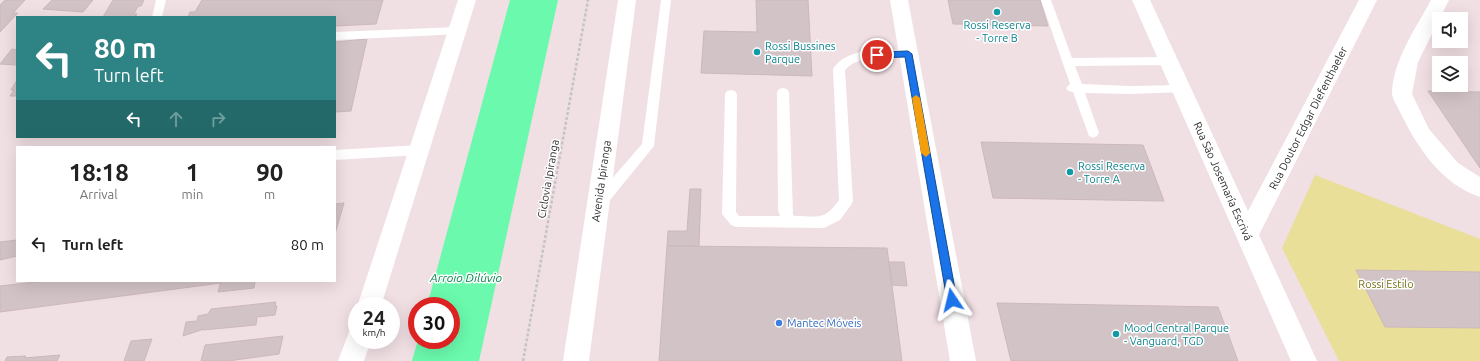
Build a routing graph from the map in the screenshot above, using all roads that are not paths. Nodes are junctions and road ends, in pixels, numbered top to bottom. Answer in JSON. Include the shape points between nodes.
{"nodes":[{"id":1,"x":161,"y":0,"type":"edge"},
{"id":2,"x":467,"y":0,"type":"edge"},
{"id":3,"x":626,"y":0,"type":"edge"},
{"id":4,"x":666,"y":0,"type":"edge"},
{"id":5,"x":899,"y":0,"type":"edge"},
{"id":6,"x":1046,"y":0,"type":"edge"},
{"id":7,"x":1141,"y":0,"type":"edge"},
{"id":8,"x":1368,"y":0,"type":"edge"},
{"id":9,"x":1440,"y":0,"type":"edge"},
{"id":10,"x":157,"y":16,"type":"edge"},
{"id":11,"x":457,"y":32,"type":"junction"},
{"id":12,"x":336,"y":36,"type":"edge"},
{"id":13,"x":908,"y":54,"type":"junction"},
{"id":14,"x":1068,"y":62,"type":"junction"},
{"id":15,"x":1169,"y":62,"type":"junction"},
{"id":16,"x":1074,"y":88,"type":"junction"},
{"id":17,"x":1181,"y":89,"type":"junction"},
{"id":18,"x":783,"y":92,"type":"dead end"},
{"id":19,"x":731,"y":94,"type":"dead end"},
{"id":20,"x":1093,"y":133,"type":"dead end"},
{"id":21,"x":419,"y":150,"type":"junction"},
{"id":22,"x":336,"y":154,"type":"edge"},
{"id":23,"x":1480,"y":188,"type":"edge"},
{"id":24,"x":598,"y":204,"type":"junction"},
{"id":25,"x":792,"y":222,"type":"junction"},
{"id":26,"x":1247,"y":235,"type":"junction"},
{"id":27,"x":372,"y":297,"type":"edge"},
{"id":28,"x":355,"y":349,"type":"edge"},
{"id":29,"x":351,"y":361,"type":"edge"},
{"id":30,"x":576,"y":361,"type":"edge"},
{"id":31,"x":963,"y":361,"type":"edge"},
{"id":32,"x":1304,"y":361,"type":"edge"}],
"edges":[{"from":1,"to":10,"type":"lane"},
{"from":2,"to":11,"type":"street"},
{"from":3,"to":24,"type":"street","name":"Avenida Ipiranga"},
{"from":4,"to":24,"type":"lane","via":[[648,146]]},
{"from":5,"to":13,"type":"street"},
{"from":6,"to":14,"type":"lane"},
{"from":7,"to":15,"type":"street","name":"Rua São Josemaría Escrivá"},
{"from":8,"to":26,"type":"street","name":"Rua Doutor Edgar Diefenthaeler"},
{"from":9,"to":23,"type":"street","via":[[1408,62],[1402,94],[1421,134],[1450,169]]},
{"from":11,"to":12,"type":"lane"},
{"from":11,"to":21,"type":"street"},
{"from":13,"to":25,"type":"lane","via":[[862,55],[848,60],[838,69],[846,201],[835,216],[824,222]]},
{"from":13,"to":31,"type":"street"},
{"from":14,"to":15,"type":"lane"},
{"from":14,"to":16,"type":"lane"},
{"from":15,"to":17,"type":"street","name":"Rua São Josemaría Escrivá"},
{"from":16,"to":17,"type":"lane"},
{"from":16,"to":20,"type":"lane"},
{"from":17,"to":26,"type":"street","name":"Rua São Josemaría Escrivá"},
{"from":18,"to":25,"type":"lane","via":[[785,210],[787,218]]},
{"from":19,"to":25,"type":"lane","via":[[730,214],[736,221]]},
{"from":21,"to":22,"type":"lane"},
{"from":21,"to":27,"type":"street"},
{"from":24,"to":30,"type":"street","name":"Avenida Ipiranga"},
{"from":26,"to":32,"type":"street","name":"Rua São Josemaría Escrivá"},
{"from":28,"to":29,"type":"street"}]}
